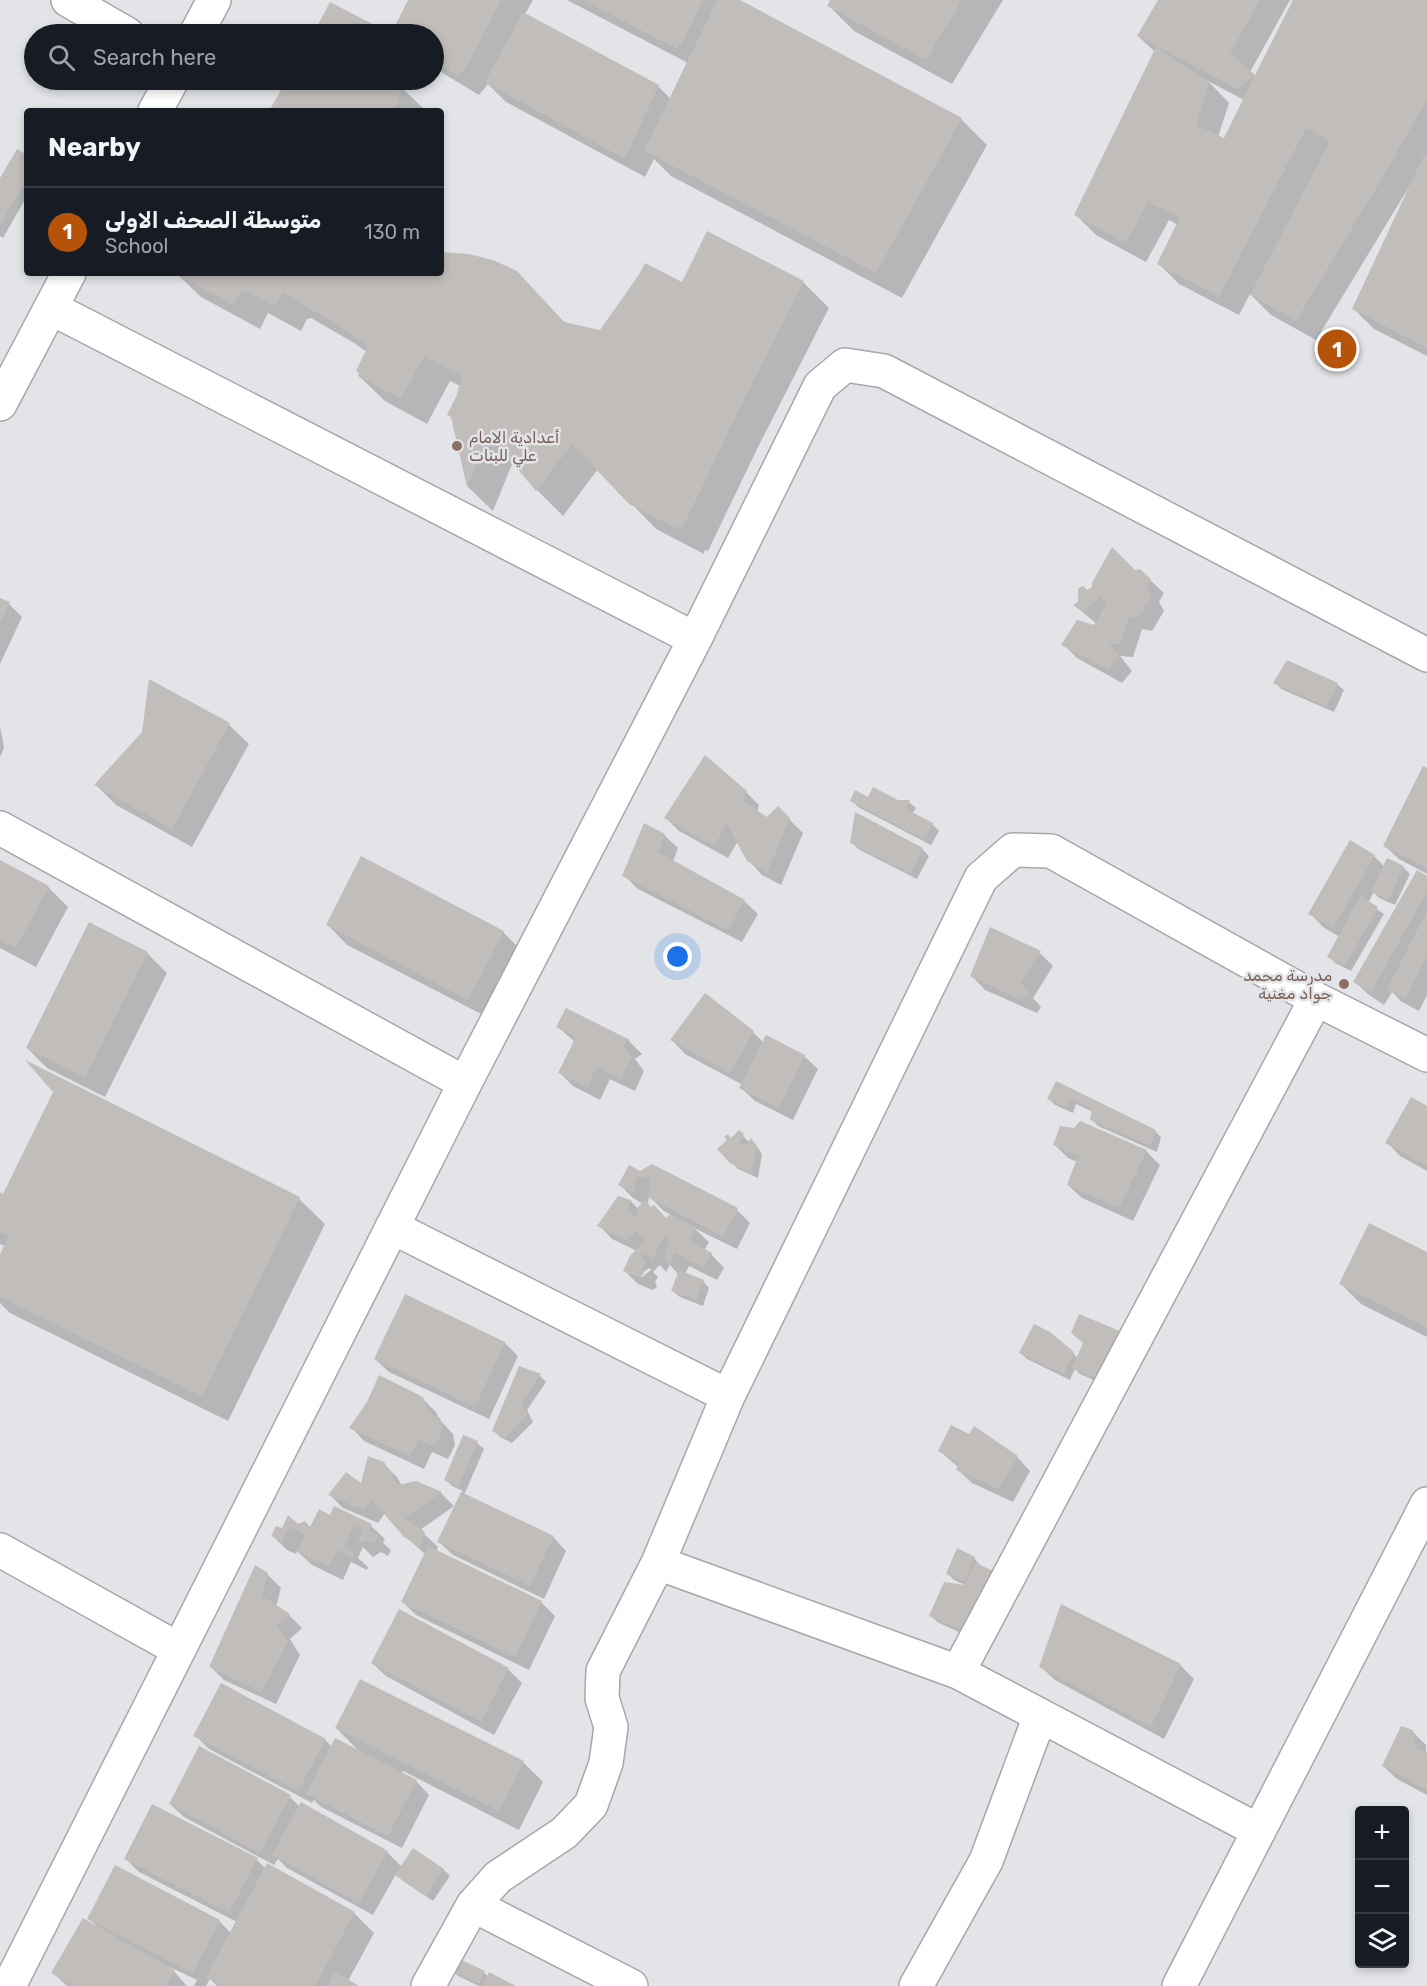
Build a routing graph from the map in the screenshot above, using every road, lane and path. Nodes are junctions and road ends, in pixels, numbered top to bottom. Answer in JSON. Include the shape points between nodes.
{"nodes":[{"id":1,"x":68,"y":0,"type":"edge"},
{"id":2,"x":214,"y":0,"type":"edge"},
{"id":3,"x":110,"y":24,"type":"edge"},
{"id":4,"x":201,"y":24,"type":"edge"},
{"id":5,"x":167,"y":90,"type":"edge"},
{"id":6,"x":157,"y":108,"type":"edge"},
{"id":7,"x":67,"y":276,"type":"edge"},
{"id":8,"x":51,"y":308,"type":"junction"},
{"id":9,"x":0,"y":404,"type":"edge"},
{"id":10,"x":695,"y":639,"type":"junction"},
{"id":11,"x":1427,"y":655,"type":"edge"},
{"id":12,"x":0,"y":828,"type":"edge"},
{"id":13,"x":1316,"y":999,"type":"junction"},
{"id":14,"x":1427,"y":1055,"type":"edge"},
{"id":15,"x":465,"y":1083,"type":"junction"},
{"id":16,"x":392,"y":1227,"type":"junction"},
{"id":17,"x":728,"y":1396,"type":"junction"},
{"id":18,"x":1427,"y":1504,"type":"edge"},
{"id":19,"x":0,"y":1550,"type":"edge"},
{"id":20,"x":658,"y":1563,"type":"junction"},
{"id":21,"x":178,"y":1649,"type":"junction"},
{"id":22,"x":958,"y":1672,"type":"junction"},
{"id":23,"x":1040,"y":1716,"type":"junction"},
{"id":24,"x":1259,"y":1831,"type":"junction"},
{"id":25,"x":473,"y":1905,"type":"junction"},
{"id":26,"x":9,"y":1986,"type":"edge"},
{"id":27,"x":428,"y":1986,"type":"edge"},
{"id":28,"x":631,"y":1986,"type":"edge"},
{"id":29,"x":916,"y":1986,"type":"edge"},
{"id":30,"x":1179,"y":1986,"type":"edge"}],
"edges":[{"from":1,"to":3,"type":"street"},
{"from":2,"to":4,"type":"street"},
{"from":5,"to":6,"type":"street"},
{"from":7,"to":8,"type":"street"},
{"from":8,"to":9,"type":"street"},
{"from":8,"to":10,"type":"street"},
{"from":10,"to":11,"type":"street","via":[[820,386],[845,365],[884,371]]},
{"from":10,"to":15,"type":"street"},
{"from":12,"to":15,"type":"street"},
{"from":13,"to":14,"type":"street"},
{"from":13,"to":17,"type":"street","via":[[1051,851],[1013,850],[981,878]]},
{"from":13,"to":22,"type":"street"},
{"from":15,"to":16,"type":"street"},
{"from":16,"to":17,"type":"street"},
{"from":16,"to":21,"type":"street"},
{"from":17,"to":20,"type":"street"},
{"from":18,"to":24,"type":"street"},
{"from":19,"to":21,"type":"street"},
{"from":20,"to":22,"type":"street"},
{"from":20,"to":25,"type":"street","via":[[603,1671],[602,1698],[611,1726],[606,1763],[591,1804],[564,1833],[498,1877]]},
{"from":21,"to":26,"type":"street"},
{"from":22,"to":23,"type":"street"},
{"from":23,"to":24,"type":"street"},
{"from":23,"to":29,"type":"street","via":[[986,1862]]},
{"from":24,"to":30,"type":"street"},
{"from":25,"to":27,"type":"street"},
{"from":25,"to":28,"type":"street"}]}
